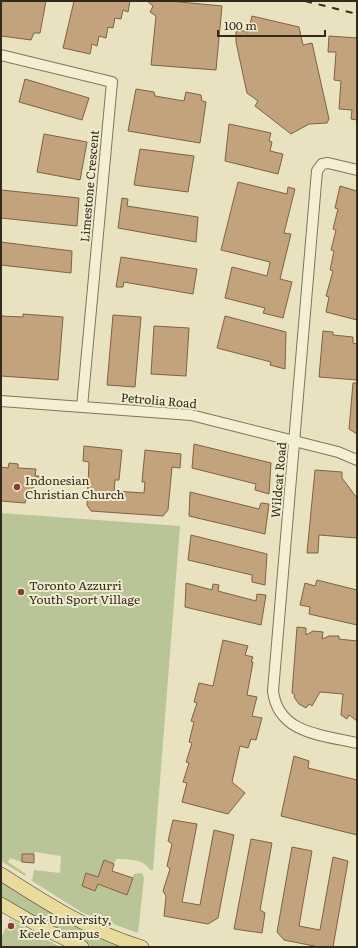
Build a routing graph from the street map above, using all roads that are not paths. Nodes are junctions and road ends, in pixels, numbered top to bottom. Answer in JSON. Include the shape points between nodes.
{"nodes":[{"id":1,"x":1,"y":55,"type":"edge"},
{"id":2,"x":357,"y":170,"type":"edge"},
{"id":3,"x":1,"y":401,"type":"edge"},
{"id":4,"x":82,"y":407,"type":"junction"},
{"id":5,"x":295,"y":440,"type":"junction"},
{"id":6,"x":357,"y":460,"type":"edge"},
{"id":7,"x":357,"y":743,"type":"edge"},
{"id":8,"x":1,"y":874,"type":"edge"},
{"id":9,"x":1,"y":904,"type":"edge"},
{"id":10,"x":82,"y":947,"type":"edge"},
{"id":11,"x":142,"y":947,"type":"edge"}],
"edges":[{"from":1,"to":4,"type":"street","name":"Limestone Crescent","via":[[112,82]]},
{"from":2,"to":5,"type":"street","name":"Wildcat Road","via":[[328,163],[322,164],[318,171]]},
{"from":3,"to":4,"type":"street","name":"Petrolia Road"},
{"from":4,"to":5,"type":"street","name":"Petrolia Road","via":[[191,415]]},
{"from":5,"to":6,"type":"street","name":"Petrolia Road"},
{"from":5,"to":7,"type":"street","name":"Wildcat Road","via":[[274,700],[282,717],[297,728]]},
{"from":8,"to":11,"type":"main road","via":[[88,926]]},
{"from":9,"to":10,"type":"main road"}]}
